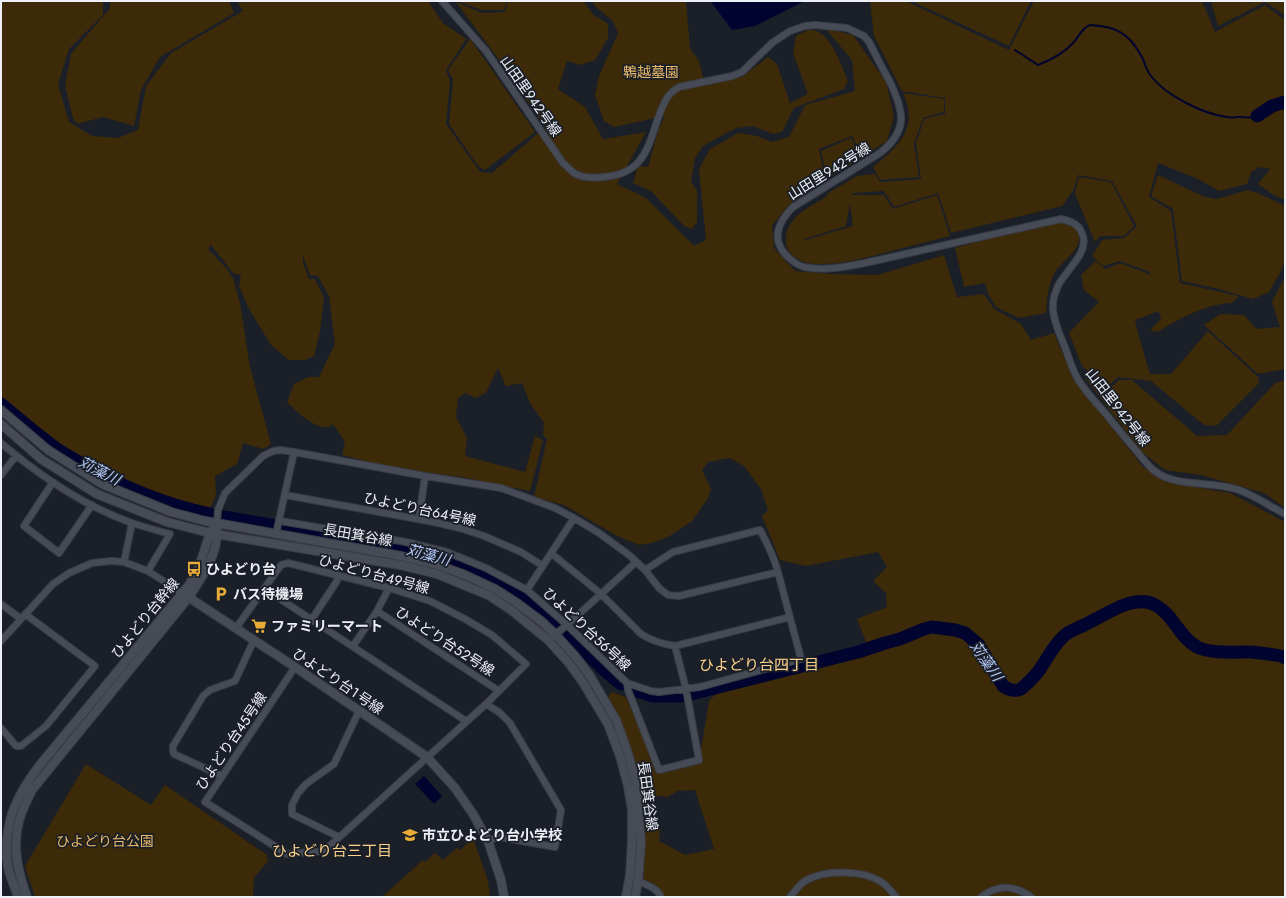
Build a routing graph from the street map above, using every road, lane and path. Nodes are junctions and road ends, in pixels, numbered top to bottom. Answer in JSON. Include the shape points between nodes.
{"nodes":[{"id":1,"x":442,"y":1,"type":"edge"},
{"id":2,"x":1,"y":410,"type":"edge"},
{"id":3,"x":1,"y":424,"type":"edge"},
{"id":4,"x":1,"y":443,"type":"edge"},
{"id":5,"x":294,"y":452,"type":"junction"},
{"id":6,"x":16,"y":456,"type":"junction"},
{"id":7,"x":1,"y":475,"type":"edge"},
{"id":8,"x":425,"y":476,"type":"junction"},
{"id":9,"x":53,"y":482,"type":"junction"},
{"id":10,"x":285,"y":496,"type":"junction"},
{"id":11,"x":92,"y":505,"type":"junction"},
{"id":12,"x":1285,"y":514,"type":"edge"},
{"id":13,"x":574,"y":518,"type":"junction"},
{"id":14,"x":419,"y":520,"type":"junction"},
{"id":15,"x":280,"y":521,"type":"junction"},
{"id":16,"x":132,"y":523,"type":"junction"},
{"id":17,"x":217,"y":523,"type":"junction"},
{"id":18,"x":214,"y":534,"type":"junction"},
{"id":19,"x":276,"y":534,"type":"junction"},
{"id":20,"x":551,"y":553,"type":"junction"},
{"id":21,"x":124,"y":562,"type":"junction"},
{"id":22,"x":636,"y":562,"type":"junction"},
{"id":23,"x":543,"y":566,"type":"junction"},
{"id":24,"x":645,"y":570,"type":"junction"},
{"id":25,"x":148,"y":571,"type":"junction"},
{"id":26,"x":778,"y":572,"type":"junction"},
{"id":27,"x":338,"y":576,"type":"junction"},
{"id":28,"x":389,"y":588,"type":"junction"},
{"id":29,"x":266,"y":589,"type":"junction"},
{"id":30,"x":527,"y":590,"type":"junction"},
{"id":31,"x":601,"y":594,"type":"junction"},
{"id":32,"x":186,"y":595,"type":"junction"},
{"id":33,"x":1,"y":604,"type":"edge"},
{"id":34,"x":377,"y":611,"type":"junction"},
{"id":35,"x":23,"y":617,"type":"junction"},
{"id":36,"x":790,"y":617,"type":"junction"},
{"id":37,"x":312,"y":619,"type":"junction"},
{"id":38,"x":567,"y":625,"type":"junction"},
{"id":39,"x":236,"y":628,"type":"junction"},
{"id":40,"x":555,"y":634,"type":"junction"},
{"id":41,"x":254,"y":640,"type":"junction"},
{"id":42,"x":548,"y":640,"type":"junction"},
{"id":43,"x":1,"y":641,"type":"edge"},
{"id":44,"x":353,"y":646,"type":"junction"},
{"id":45,"x":675,"y":646,"type":"junction"},
{"id":46,"x":295,"y":667,"type":"junction"},
{"id":47,"x":627,"y":683,"type":"junction"},
{"id":48,"x":686,"y":689,"type":"junction"},
{"id":49,"x":499,"y":691,"type":"junction"},
{"id":50,"x":486,"y":704,"type":"junction"},
{"id":51,"x":359,"y":711,"type":"junction"},
{"id":52,"x":466,"y":721,"type":"junction"},
{"id":53,"x":1,"y":728,"type":"edge"},
{"id":54,"x":427,"y":757,"type":"junction"},
{"id":55,"x":222,"y":776,"type":"junction"},
{"id":56,"x":339,"y":837,"type":"junction"},
{"id":57,"x":488,"y":840,"type":"junction"},
{"id":58,"x":5,"y":869,"type":"edge"},
{"id":59,"x":638,"y":881,"type":"junction"},
{"id":60,"x":18,"y":897,"type":"edge"},
{"id":61,"x":27,"y":897,"type":"edge"},
{"id":62,"x":504,"y":897,"type":"edge"},
{"id":63,"x":626,"y":897,"type":"edge"},
{"id":64,"x":635,"y":897,"type":"edge"},
{"id":65,"x":661,"y":897,"type":"edge"},
{"id":66,"x":790,"y":897,"type":"edge"},
{"id":67,"x":896,"y":897,"type":"edge"},
{"id":68,"x":981,"y":897,"type":"edge"},
{"id":69,"x":1031,"y":897,"type":"edge"}],
"edges":[{"from":1,"to":12,"type":"street","name":"山田里９４２号線","via":[[486,51],[563,163],[575,174],[592,178],[606,177],[636,165],[648,150],[655,125],[672,90],[742,72],[772,43],[790,31],[805,26],[847,28],[864,36],[897,98],[901,110],[900,128],[890,145],[880,153],[793,207],[785,215],[778,228],[778,240],[785,254],[795,264],[804,267],[833,269],[1061,219],[1070,221],[1079,226],[1085,238],[1084,246],[1055,292],[1053,313],[1075,372],[1089,394],[1159,475],[1172,480],[1216,484],[1238,490]]},
{"from":2,"to":17,"type":"street","name":"長田箕谷線","via":[[48,450],[102,484],[171,512]]},
{"from":3,"to":18,"type":"street","name":"長田箕谷線","via":[[41,459],[97,494],[167,522]]},
{"from":4,"to":6,"type":"street"},
{"from":5,"to":8,"type":"street"},
{"from":5,"to":10,"type":"street"},
{"from":5,"to":17,"type":"street","via":[[280,450],[263,456],[225,493],[218,510]]},
{"from":6,"to":7,"type":"street"},
{"from":6,"to":9,"type":"street"},
{"from":8,"to":13,"type":"street","via":[[501,488],[555,508]]},
{"from":8,"to":14,"type":"street"},
{"from":9,"to":11,"type":"street"},
{"from":9,"to":11,"type":"street","via":[[24,526],[58,553]]},
{"from":10,"to":14,"type":"street","name":"ひよどり台６４号線"},
{"from":10,"to":15,"type":"street"},
{"from":11,"to":16,"type":"street"},
{"from":13,"to":20,"type":"street"},
{"from":13,"to":22,"type":"street","via":[[599,533]]},
{"from":14,"to":23,"type":"street","name":"ひよどり台６４号線","via":[[484,536],[521,552]]},
{"from":15,"to":19,"type":"street"},
{"from":15,"to":30,"type":"street","name":"ひよどり台５６号線","via":[[406,542],[447,552],[486,568]]},
{"from":16,"to":21,"type":"street"},
{"from":16,"to":25,"type":"street","via":[[170,534]]},
{"from":17,"to":18,"type":"street","name":"ひよどり台幹線"},
{"from":17,"to":19,"type":"street","name":"長田箕谷線"},
{"from":18,"to":32,"type":"street","name":"ひよどり台幹線"},
{"from":18,"to":42,"type":"street","name":"長田箕谷線","via":[[400,565],[436,574],[490,596]]},
{"from":19,"to":40,"type":"street","name":"長田箕谷線","via":[[438,565],[495,590],[517,603]]},
{"from":20,"to":23,"type":"street"},
{"from":20,"to":31,"type":"street"},
{"from":21,"to":25,"type":"street","name":"ひよどり台１号線"},
{"from":21,"to":35,"type":"street","name":"ひよどり台１号線","via":[[92,563],[69,573],[53,584]]},
{"from":22,"to":24,"type":"street"},
{"from":22,"to":31,"type":"street"},
{"from":23,"to":30,"type":"street"},
{"from":24,"to":26,"type":"street","via":[[668,595],[680,596]]},
{"from":24,"to":26,"type":"street","name":"ひよどり台５６号線","via":[[674,552],[760,530]]},
{"from":25,"to":32,"type":"street","name":"ひよどり台１号線"},
{"from":26,"to":36,"type":"street","name":"ひよどり台５６号線"},
{"from":27,"to":28,"type":"street","name":"ひよどり台４９号線"},
{"from":27,"to":29,"type":"street","name":"ひよどり台４９号線","via":[[288,563],[281,565]]},
{"from":27,"to":37,"type":"street"},
{"from":28,"to":34,"type":"street"},
{"from":28,"to":49,"type":"street","name":"ひよどり台４９号線","via":[[430,601],[465,618],[492,635],[526,664]]},
{"from":29,"to":37,"type":"street"},
{"from":29,"to":39,"type":"street","name":"ひよどり台４９号線"},
{"from":30,"to":38,"type":"street","name":"ひよどり台５６号線"},
{"from":31,"to":38,"type":"street"},
{"from":31,"to":45,"type":"street","via":[[641,634],[662,644]]},
{"from":32,"to":39,"type":"street","name":"ひよどり台１号線"},
{"from":32,"to":58,"type":"street","name":"ひよどり台幹線","via":[[25,785],[10,821]]},
{"from":32,"to":61,"type":"street","name":"ひよどり台幹線","via":[[32,790],[19,822],[16,846],[18,865]]},
{"from":33,"to":35,"type":"street"},
{"from":34,"to":44,"type":"street"},
{"from":34,"to":49,"type":"street","name":"ひよどり台５２号線"},
{"from":35,"to":43,"type":"street","name":"ひよどり台１号線"},
{"from":35,"to":53,"type":"street","via":[[95,666],[46,726],[21,746],[16,746]]},
{"from":36,"to":45,"type":"street"},
{"from":36,"to":48,"type":"street","name":"ひよどり台５６号線","via":[[801,659]]},
{"from":37,"to":44,"type":"street"},
{"from":38,"to":40,"type":"street"},
{"from":38,"to":47,"type":"street","name":"ひよどり台５６号線"},
{"from":39,"to":41,"type":"street","name":"ひよどり台１号線"},
{"from":40,"to":42,"type":"street"},
{"from":40,"to":59,"type":"street","name":"長田箕谷線","via":[[590,676],[616,720],[628,753],[639,810],[641,842]]},
{"from":41,"to":46,"type":"street","name":"ひよどり台１号線"},
{"from":41,"to":55,"type":"street","via":[[235,681],[210,690],[203,696],[173,746],[174,754]]},
{"from":42,"to":63,"type":"street","name":"長田箕谷線","via":[[582,681],[608,724],[620,756],[632,810],[630,875]]},
{"from":44,"to":52,"type":"street"},
{"from":45,"to":48,"type":"street"},
{"from":46,"to":51,"type":"street","name":"ひよどり台１号線"},
{"from":46,"to":55,"type":"street","name":"ひよどり台４５号線"},
{"from":47,"to":48,"type":"street","name":"ひよどり台５６号線","via":[[659,692]]},
{"from":47,"to":48,"type":"street","via":[[659,770],[699,760]]},
{"from":49,"to":50,"type":"street","name":"ひよどり台４９号線"},
{"from":50,"to":52,"type":"street","name":"ひよどり台４９号線"},
{"from":50,"to":57,"type":"street","via":[[510,723],[561,810],[555,848],[499,838]]},
{"from":51,"to":54,"type":"street","name":"ひよどり台１号線"},
{"from":51,"to":56,"type":"street","via":[[334,764],[306,784],[292,805],[292,814]]},
{"from":52,"to":54,"type":"street","name":"ひよどり台４９号線"},
{"from":54,"to":56,"type":"street","name":"ひよどり台４５号線"},
{"from":54,"to":57,"type":"street","name":"ひよどり台１号線","via":[[455,788]]},
{"from":55,"to":56,"type":"street","name":"ひよどり台４５号線","via":[[205,802],[287,854],[324,851]]},
{"from":57,"to":62,"type":"street","name":"ひよどり台１号線"},
{"from":58,"to":60,"type":"street","name":"ひよどり台幹線"},
{"from":59,"to":64,"type":"street","name":"長田箕谷線"},
{"from":59,"to":65,"type":"street","via":[[657,891]]},
{"from":66,"to":67,"type":"street","via":[[807,880],[837,872],[873,878],[883,883]]},
{"from":68,"to":69,"type":"street","via":[[990,891],[1005,887],[1022,891]]}]}
